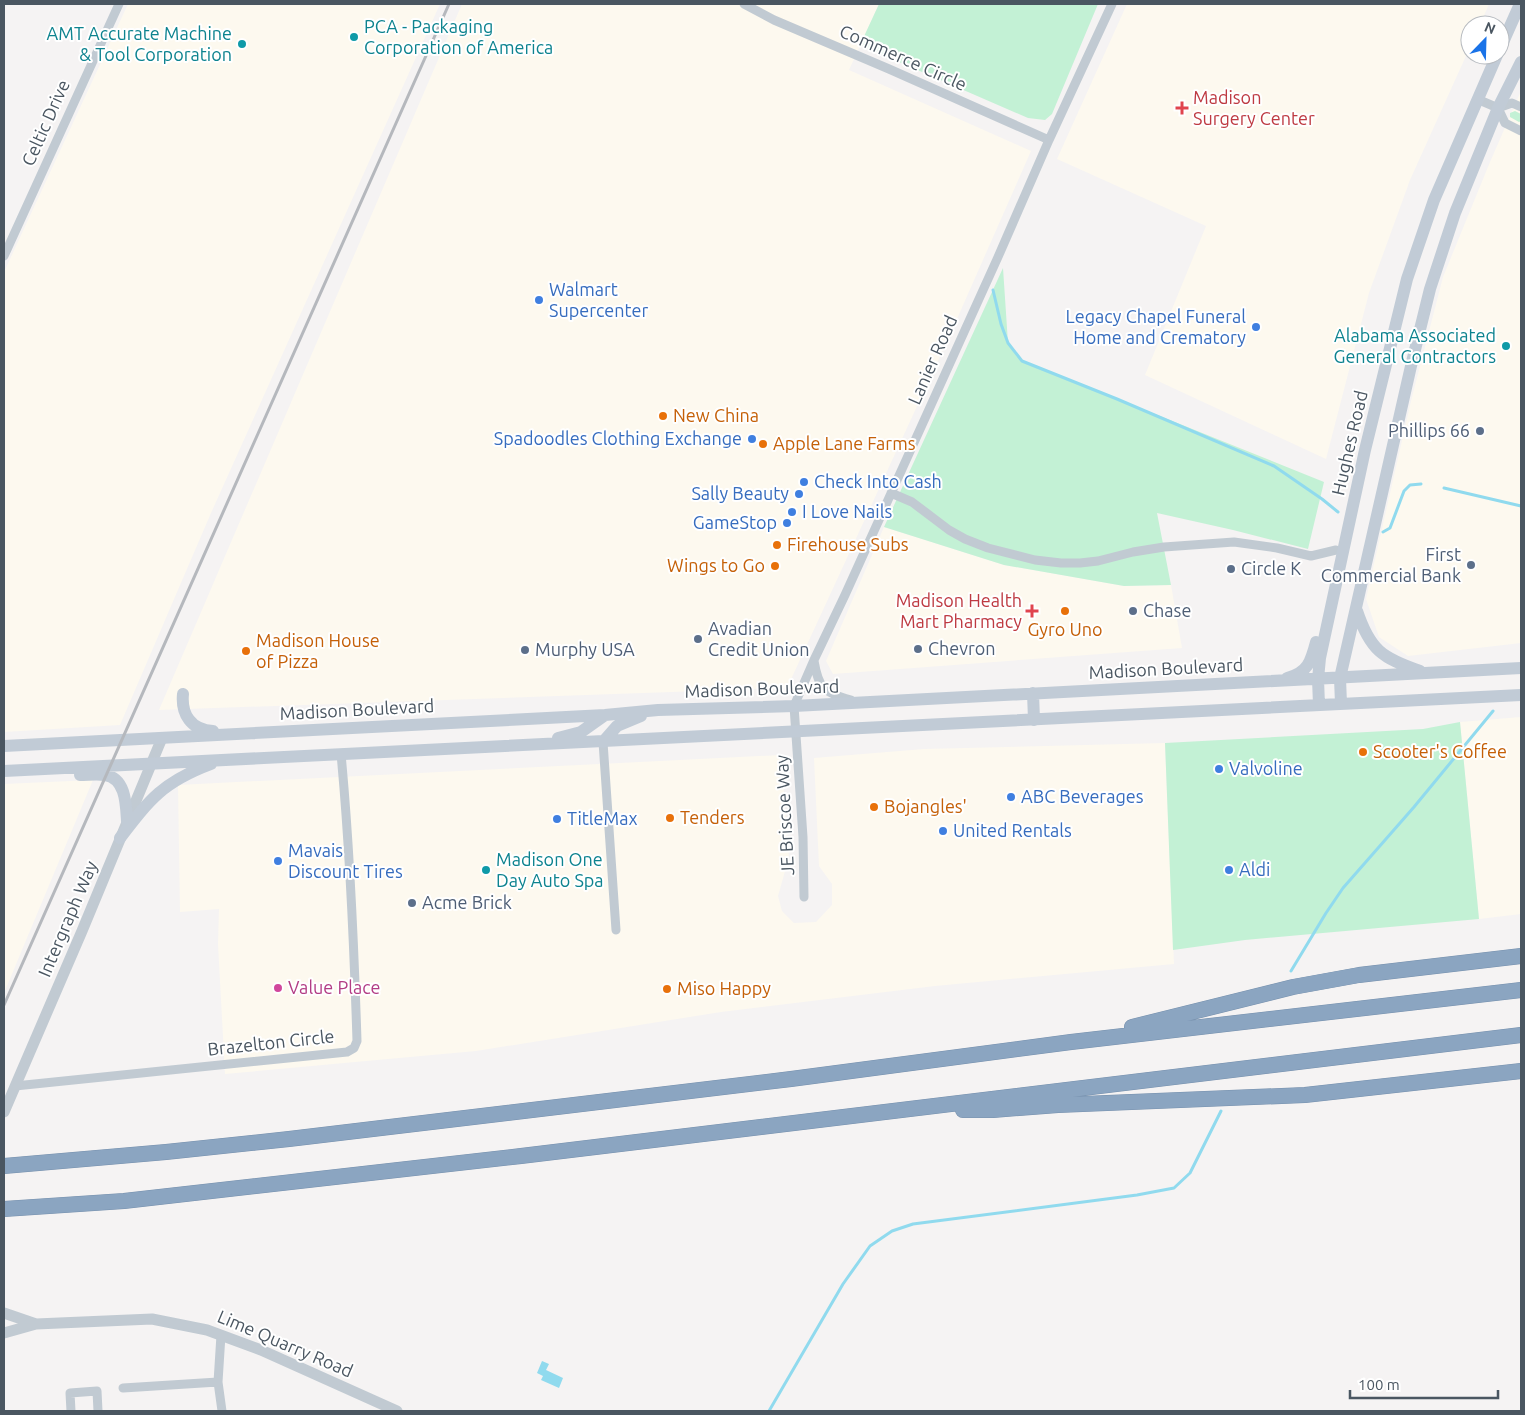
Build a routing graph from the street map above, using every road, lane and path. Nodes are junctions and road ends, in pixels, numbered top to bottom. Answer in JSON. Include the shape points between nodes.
{"nodes":[{"id":1,"x":119,"y":4,"type":"edge"},
{"id":2,"x":744,"y":4,"type":"edge"},
{"id":3,"x":1112,"y":4,"type":"edge"},
{"id":4,"x":1520,"y":4,"type":"edge"},
{"id":5,"x":1510,"y":26,"type":"edge"},
{"id":6,"x":1521,"y":62,"type":"edge"},
{"id":7,"x":1493,"y":65,"type":"edge"},
{"id":8,"x":1478,"y":99,"type":"junction"},
{"id":9,"x":1521,"y":107,"type":"edge"},
{"id":10,"x":1498,"y":108,"type":"junction"},
{"id":11,"x":1521,"y":131,"type":"edge"},
{"id":12,"x":1049,"y":140,"type":"junction"},
{"id":13,"x":4,"y":256,"type":"edge"},
{"id":14,"x":1362,"y":468,"type":"junction"},
{"id":15,"x":891,"y":493,"type":"junction"},
{"id":16,"x":1336,"y":550,"type":"junction"},
{"id":17,"x":1357,"y":609,"type":"junction"},
{"id":18,"x":814,"y":660,"type":"junction"},
{"id":19,"x":1521,"y":668,"type":"edge"},
{"id":20,"x":1427,"y":673,"type":"junction"},
{"id":21,"x":1340,"y":678,"type":"junction"},
{"id":22,"x":1318,"y":679,"type":"junction"},
{"id":23,"x":1271,"y":682,"type":"junction"},
{"id":24,"x":1033,"y":693,"type":"junction"},
{"id":25,"x":183,"y":694,"type":"dead end"},
{"id":26,"x":1521,"y":695,"type":"edge"},
{"id":27,"x":861,"y":703,"type":"junction"},
{"id":28,"x":1341,"y":704,"type":"junction"},
{"id":29,"x":1319,"y":705,"type":"junction"},
{"id":30,"x":794,"y":706,"type":"junction"},
{"id":31,"x":658,"y":710,"type":"junction"},
{"id":32,"x":606,"y":715,"type":"junction"},
{"id":33,"x":1034,"y":720,"type":"junction"},
{"id":34,"x":295,"y":730,"type":"junction"},
{"id":35,"x":797,"y":731,"type":"junction"},
{"id":36,"x":162,"y":738,"type":"junction"},
{"id":37,"x":603,"y":742,"type":"junction"},
{"id":38,"x":536,"y":744,"type":"junction"},
{"id":39,"x":4,"y":746,"type":"edge"},
{"id":40,"x":341,"y":754,"type":"junction"},
{"id":41,"x":221,"y":760,"type":"junction"},
{"id":42,"x":152,"y":763,"type":"junction"},
{"id":43,"x":21,"y":769,"type":"junction"},
{"id":44,"x":4,"y":771,"type":"edge"},
{"id":45,"x":127,"y":821,"type":"junction"},
{"id":46,"x":120,"y":838,"type":"junction"},
{"id":47,"x":804,"y":897,"type":"dead end"},
{"id":48,"x":616,"y":930,"type":"dead end"},
{"id":49,"x":1521,"y":956,"type":"edge"},
{"id":50,"x":1521,"y":990,"type":"edge"},
{"id":51,"x":1521,"y":1035,"type":"edge"},
{"id":52,"x":1071,"y":1042,"type":"junction"},
{"id":53,"x":1521,"y":1071,"type":"edge"},
{"id":54,"x":15,"y":1086,"type":"junction"},
{"id":55,"x":894,"y":1111,"type":"junction"},
{"id":56,"x":4,"y":1112,"type":"edge"},
{"id":57,"x":4,"y":1166,"type":"edge"},
{"id":58,"x":4,"y":1209,"type":"edge"},
{"id":59,"x":4,"y":1314,"type":"edge"},
{"id":60,"x":36,"y":1324,"type":"junction"},
{"id":61,"x":4,"y":1333,"type":"edge"},
{"id":62,"x":221,"y":1335,"type":"junction"},
{"id":63,"x":218,"y":1382,"type":"junction"},
{"id":64,"x":123,"y":1388,"type":"dead end"},
{"id":65,"x":71,"y":1411,"type":"edge"},
{"id":66,"x":98,"y":1411,"type":"edge"},
{"id":67,"x":222,"y":1411,"type":"edge"},
{"id":68,"x":397,"y":1411,"type":"edge"}],
"edges":[{"from":1,"to":13,"type":"street","name":"Celtic Drive"},
{"from":2,"to":12,"type":"street","name":"Commerce Circle"},
{"from":3,"to":12,"type":"street","name":"Lanier Road"},
{"from":4,"to":5,"type":"main road"},
{"from":6,"to":10,"type":"main road"},
{"from":7,"to":8,"type":"main road","name":"Hughes Road"},
{"from":8,"to":10,"type":"street"},
{"from":8,"to":14,"type":"main road","name":"Hughes Road","via":[[1434,200],[1407,279]]},
{"from":9,"to":10,"type":"street","via":[[1512,103]]},
{"from":10,"to":11,"type":"street","via":[[1505,123]]},
{"from":10,"to":17,"type":"main road","via":[[1430,289]]},
{"from":12,"to":15,"type":"street","name":"Lanier Road"},
{"from":14,"to":16,"type":"main road"},
{"from":14,"to":22,"type":"main road","name":"Hughes Road"},
{"from":15,"to":16,"type":"street","via":[[912,502],[965,539],[1035,560],[1080,563],[1164,547],[1234,542],[1311,556]]},
{"from":15,"to":18,"type":"street","name":"Lanier Road"},
{"from":16,"to":23,"type":"main road","via":[[1310,662],[1300,673]]},
{"from":17,"to":20,"type":"main road","via":[[1373,645],[1386,657]]},
{"from":17,"to":21,"type":"main road"},
{"from":18,"to":27,"type":"street","via":[[820,684],[826,691]]},
{"from":18,"to":30,"type":"street","name":"Lanier Road"},
{"from":19,"to":20,"type":"main road","name":"Madison Boulevard"},
{"from":20,"to":21,"type":"main road","name":"Madison Boulevard"},
{"from":21,"to":22,"type":"main road","name":"Madison Boulevard"},
{"from":21,"to":28,"type":"main road"},
{"from":22,"to":23,"type":"main road","name":"Madison Boulevard"},
{"from":22,"to":29,"type":"main road","name":"Hughes Road"},
{"from":23,"to":24,"type":"main road","name":"Madison Boulevard"},
{"from":24,"to":27,"type":"main road","name":"Madison Boulevard"},
{"from":24,"to":33,"type":"main road"},
{"from":25,"to":34,"type":"main road","via":[[184,712],[200,728],[218,731]]},
{"from":26,"to":28,"type":"main road"},
{"from":27,"to":30,"type":"main road","name":"Madison Boulevard"},
{"from":28,"to":29,"type":"main road"},
{"from":29,"to":33,"type":"main road"},
{"from":30,"to":31,"type":"main road","name":"Madison Boulevard"},
{"from":30,"to":35,"type":"street"},
{"from":31,"to":32,"type":"main road","name":"Madison Boulevard"},
{"from":31,"to":37,"type":"main road","via":[[617,726]]},
{"from":32,"to":34,"type":"main road","name":"Madison Boulevard"},
{"from":32,"to":38,"type":"main road","via":[[581,732]]},
{"from":33,"to":35,"type":"main road"},
{"from":34,"to":36,"type":"main road","name":"Madison Boulevard"},
{"from":35,"to":37,"type":"main road"},
{"from":35,"to":47,"type":"street","name":"JE Briscoe Way","via":[[804,837]]},
{"from":36,"to":39,"type":"main road","name":"Madison Boulevard"},
{"from":36,"to":42,"type":"street","name":"Intergraph Way"},
{"from":37,"to":38,"type":"main road"},
{"from":37,"to":48,"type":"street"},
{"from":38,"to":40,"type":"main road"},
{"from":40,"to":41,"type":"main road"},
{"from":40,"to":54,"type":"street","name":"Brazelton Circle","via":[[354,960],[357,1040],[354,1048],[348,1052]]},
{"from":41,"to":42,"type":"main road"},
{"from":41,"to":46,"type":"main road","via":[[162,789]]},
{"from":42,"to":43,"type":"main road"},
{"from":42,"to":45,"type":"street","name":"Intergraph Way"},
{"from":43,"to":44,"type":"main road"},
{"from":43,"to":45,"type":"main road","via":[[62,775],[106,775],[115,780],[126,799]]},
{"from":45,"to":46,"type":"street","name":"Intergraph Way"},
{"from":46,"to":54,"type":"street","name":"Intergraph Way"},
{"from":49,"to":52,"type":"highway","via":[[1359,975],[1293,987]]},
{"from":50,"to":52,"type":"highway"},
{"from":51,"to":55,"type":"highway"},
{"from":52,"to":57,"type":"highway","via":[[299,1138]]},
{"from":53,"to":55,"type":"highway","via":[[1306,1095],[993,1110]]},
{"from":54,"to":56,"type":"street","name":"Intergraph Way"},
{"from":55,"to":58,"type":"highway","via":[[124,1201]]},
{"from":59,"to":60,"type":"street","name":"Lime Quarry Road"},
{"from":60,"to":61,"type":"street","name":"Lime Quarry Road"},
{"from":60,"to":62,"type":"street","name":"Lime Quarry Road","via":[[152,1319]]},
{"from":62,"to":63,"type":"street"},
{"from":62,"to":68,"type":"street","name":"Lime Quarry Road"},
{"from":63,"to":64,"type":"street"},
{"from":63,"to":67,"type":"street"},
{"from":65,"to":66,"type":"street","via":[[70,1393],[97,1391]]}]}
